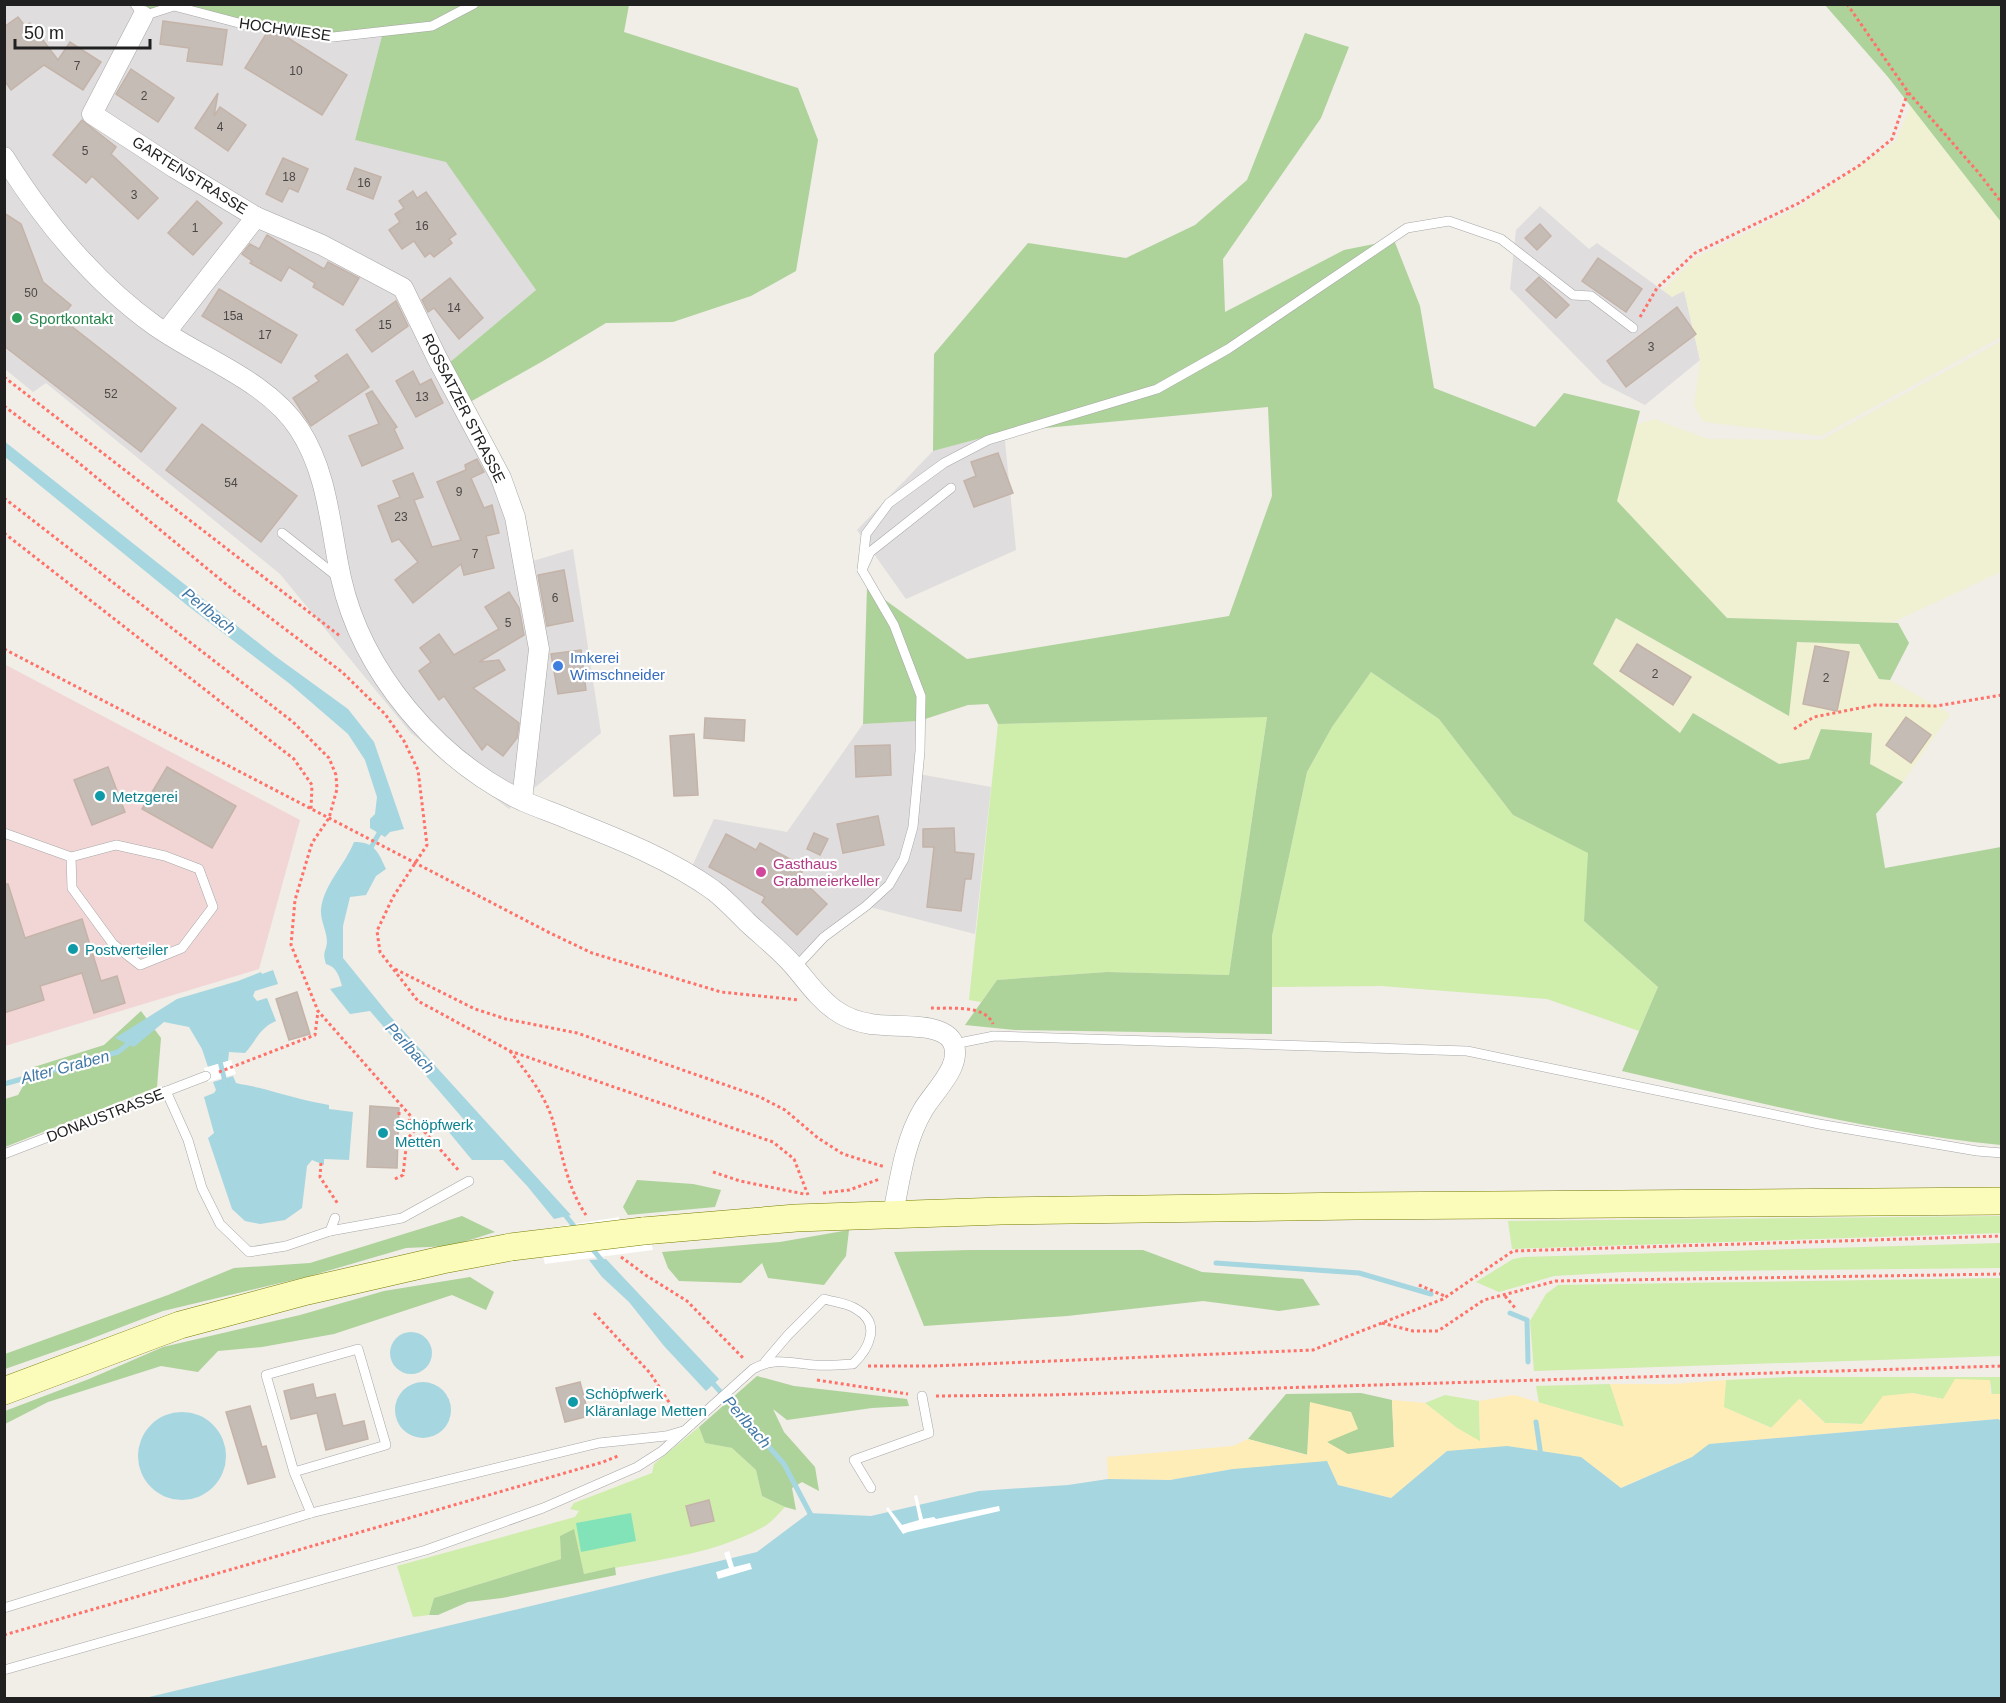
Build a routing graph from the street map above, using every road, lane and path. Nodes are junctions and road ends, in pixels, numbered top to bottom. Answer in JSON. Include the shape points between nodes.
{"nodes":[{"id":1,"x":474,"y":4,"type":"edge"},
{"id":2,"x":1847,"y":4,"type":"edge"},
{"id":3,"x":139,"y":10,"type":"edge"},
{"id":4,"x":1908,"y":92,"type":"junction"},
{"id":5,"x":4,"y":157,"type":"edge"},
{"id":6,"x":2001,"y":203,"type":"edge"},
{"id":7,"x":256,"y":217,"type":"junction"},
{"id":8,"x":1634,"y":328,"type":"joint"},
{"id":9,"x":166,"y":332,"type":"junction"},
{"id":10,"x":4,"y":377,"type":"edge"},
{"id":11,"x":4,"y":406,"type":"edge"},
{"id":12,"x":951,"y":488,"type":"dead end"},
{"id":13,"x":4,"y":498,"type":"edge"},
{"id":14,"x":282,"y":532,"type":"dead end"},
{"id":15,"x":4,"y":533,"type":"edge"},
{"id":16,"x":862,"y":570,"type":"junction"},
{"id":17,"x":342,"y":580,"type":"junction"},
{"id":18,"x":345,"y":640,"type":"dead end"},
{"id":19,"x":4,"y":649,"type":"edge"},
{"id":20,"x":2001,"y":695,"type":"edge"},
{"id":21,"x":1794,"y":729,"type":"dead end"},
{"id":22,"x":522,"y":800,"type":"junction"},
{"id":23,"x":311,"y":809,"type":"junction"},
{"id":24,"x":329,"y":818,"type":"junction"},
{"id":25,"x":4,"y":833,"type":"edge"},
{"id":26,"x":71,"y":857,"type":"junction"},
{"id":27,"x":416,"y":862,"type":"junction"},
{"id":28,"x":393,"y":968,"type":"junction"},
{"id":29,"x":795,"y":968,"type":"junction"},
{"id":30,"x":825,"y":1002,"type":"junction"},
{"id":31,"x":318,"y":1011,"type":"junction"},
{"id":32,"x":954,"y":1044,"type":"junction"},
{"id":33,"x":510,"y":1051,"type":"junction"},
{"id":34,"x":234,"y":1067,"type":"dead end"},
{"id":35,"x":206,"y":1076,"type":"dead end"},
{"id":36,"x":166,"y":1091,"type":"junction"},
{"id":37,"x":399,"y":1112,"type":"dead end"},
{"id":38,"x":414,"y":1120,"type":"junction"},
{"id":39,"x":419,"y":1126,"type":"junction"},
{"id":40,"x":453,"y":1128,"type":"dead end"},
{"id":41,"x":423,"y":1130,"type":"junction"},
{"id":42,"x":2001,"y":1153,"type":"edge"},
{"id":43,"x":4,"y":1154,"type":"edge"},
{"id":44,"x":321,"y":1163,"type":"dead end"},
{"id":45,"x":713,"y":1172,"type":"dead end"},
{"id":46,"x":901,"y":1172,"type":"junction"},
{"id":47,"x":395,"y":1179,"type":"dead end"},
{"id":48,"x":468,"y":1181,"type":"joint"},
{"id":49,"x":819,"y":1194,"type":"dead end"},
{"id":50,"x":2001,"y":1201,"type":"edge"},
{"id":51,"x":339,"y":1205,"type":"dead end"},
{"id":52,"x":893,"y":1214,"type":"junction"},
{"id":53,"x":587,"y":1216,"type":"dead end"},
{"id":54,"x":335,"y":1218,"type":"dead end"},
{"id":55,"x":330,"y":1231,"type":"junction"},
{"id":56,"x":2001,"y":1236,"type":"edge"},
{"id":57,"x":617,"y":1253,"type":"dead end"},
{"id":58,"x":2001,"y":1274,"type":"edge"},
{"id":59,"x":1419,"y":1285,"type":"dead end"},
{"id":60,"x":1505,"y":1296,"type":"junction"},
{"id":61,"x":1447,"y":1297,"type":"junction"},
{"id":62,"x":1516,"y":1310,"type":"dead end"},
{"id":63,"x":594,"y":1313,"type":"dead end"},
{"id":64,"x":1380,"y":1323,"type":"junction"},
{"id":65,"x":765,"y":1362,"type":"junction"},
{"id":66,"x":866,"y":1366,"type":"dead end"},
{"id":67,"x":2001,"y":1366,"type":"edge"},
{"id":68,"x":753,"y":1369,"type":"junction"},
{"id":69,"x":814,"y":1379,"type":"dead end"},
{"id":70,"x":4,"y":1391,"type":"edge"},
{"id":71,"x":922,"y":1396,"type":"junction"},
{"id":72,"x":688,"y":1430,"type":"junction"},
{"id":73,"x":647,"y":1438,"type":"junction"},
{"id":74,"x":294,"y":1472,"type":"junction"},
{"id":75,"x":871,"y":1488,"type":"dead end"},
{"id":76,"x":311,"y":1512,"type":"junction"},
{"id":77,"x":4,"y":1608,"type":"edge"},
{"id":78,"x":4,"y":1635,"type":"edge"},
{"id":79,"x":4,"y":1670,"type":"edge"}],
"edges":[{"from":1,"to":3,"type":"lane","name":"HOCHWIESE","via":[[432,26],[333,37],[250,26],[174,6]]},
{"from":2,"to":4,"type":"path"},
{"from":3,"to":7,"type":"street","name":"GARTENSTRASSE","via":[[92,114]]},
{"from":4,"to":6,"type":"path"},
{"from":4,"to":8,"type":"path","via":[[1892,139],[1860,165],[1799,203],[1695,252],[1657,288]]},
{"from":5,"to":9,"type":"street","via":[[74,252],[117,297]]},
{"from":7,"to":9,"type":"street","name":"GARTENSTRASSE"},
{"from":7,"to":22,"type":"street","name":"ROSSATZER STRASSE","via":[[322,245],[403,288],[501,478],[515,517],[539,649]]},
{"from":8,"to":16,"type":"lane","via":[[1591,296],[1573,295],[1502,239],[1449,221],[1407,228],[1228,349],[1156,389],[988,440],[944,463],[889,503],[866,534]]},
{"from":9,"to":17,"type":"street","via":[[266,394],[298,427],[319,468]]},
{"from":10,"to":18,"type":"path"},
{"from":11,"to":27,"type":"path","via":[[342,672],[385,714],[418,770],[427,845]]},
{"from":12,"to":16,"type":"lane","via":[[870,552]]},
{"from":13,"to":24,"type":"path","via":[[312,740],[329,758],[336,775],[337,789]]},
{"from":14,"to":17,"type":"lane"},
{"from":15,"to":23,"type":"path","via":[[294,759],[312,785]]},
{"from":16,"to":29,"type":"lane","via":[[894,625],[921,696],[913,827],[904,859],[889,885],[824,937]]},
{"from":17,"to":22,"type":"street","via":[[356,627],[373,662],[403,703],[439,743],[486,779]]},
{"from":19,"to":23,"type":"path"},
{"from":20,"to":21,"type":"path","via":[[1936,706],[1875,705],[1814,717]]},
{"from":22,"to":29,"type":"street","via":[[659,857],[702,883]]},
{"from":23,"to":24,"type":"path"},
{"from":24,"to":27,"type":"path"},
{"from":24,"to":31,"type":"path","via":[[312,843],[295,900],[291,945]]},
{"from":25,"to":26,"type":"lane"},
{"from":26,"to":26,"type":"lane","via":[[116,845],[165,856],[199,870],[213,907],[182,948],[140,965],[113,944],[72,888]]},
{"from":27,"to":28,"type":"path","via":[[377,931],[380,952]]},
{"from":27,"to":30,"type":"path","via":[[592,953],[721,992]]},
{"from":28,"to":33,"type":"path","via":[[418,1001]]},
{"from":28,"to":46,"type":"path","via":[[475,1009],[577,1033],[760,1097],[785,1110],[843,1154]]},
{"from":29,"to":30,"type":"street"},
{"from":30,"to":32,"type":"street","via":[[852,1020],[933,1029],[943,1032]]},
{"from":31,"to":34,"type":"path","via":[[315,1035]]},
{"from":31,"to":38,"type":"path"},
{"from":32,"to":42,"type":"lane","via":[[994,1036],[1467,1051],[1819,1124]]},
{"from":32,"to":46,"type":"street","via":[[952,1066],[920,1115]]},
{"from":33,"to":45,"type":"path","via":[[773,1142],[794,1159],[808,1195]]},
{"from":33,"to":53,"type":"path","via":[[538,1088],[552,1117],[566,1176]]},
{"from":35,"to":36,"type":"lane","name":"DONAUSTRASSE"},
{"from":36,"to":43,"type":"lane","name":"DONAUSTRASSE"},
{"from":36,"to":55,"type":"lane","via":[[188,1140],[202,1188],[220,1224],[249,1252],[286,1246]]},
{"from":37,"to":38,"type":"path","via":[[399,1121]]},
{"from":38,"to":39,"type":"path"},
{"from":39,"to":41,"type":"path"},
{"from":39,"to":47,"type":"path","via":[[407,1139],[403,1175]]},
{"from":40,"to":41,"type":"path","via":[[428,1126]]},
{"from":41,"to":48,"type":"path"},
{"from":44,"to":51,"type":"path","via":[[320,1177]]},
{"from":46,"to":49,"type":"path","via":[[849,1190]]},
{"from":46,"to":52,"type":"street"},
{"from":48,"to":55,"type":"lane","via":[[402,1218]]},
{"from":50,"to":52,"type":"main road"},
{"from":52,"to":70,"type":"main road","bridge":true,"via":[[643,1231],[511,1247],[442,1260],[180,1325]]},
{"from":54,"to":55,"type":"lane"},
{"from":56,"to":61,"type":"path","via":[[1513,1251]]},
{"from":57,"to":68,"type":"path","via":[[687,1301]]},
{"from":58,"to":60,"type":"path","via":[[1599,1279],[1556,1281]]},
{"from":59,"to":61,"type":"path"},
{"from":60,"to":62,"type":"path"},
{"from":60,"to":64,"type":"path","via":[[1484,1300],[1438,1331],[1413,1331]]},
{"from":61,"to":64,"type":"path"},
{"from":63,"to":72,"type":"path","via":[[650,1373]]},
{"from":64,"to":66,"type":"path","via":[[1313,1350]]},
{"from":65,"to":65,"type":"lane","via":[[853,1365],[865,1353],[871,1339],[870,1328],[856,1309],[824,1299]]},
{"from":65,"to":68,"type":"lane"},
{"from":67,"to":71,"type":"path"},
{"from":68,"to":72,"type":"lane"},
{"from":69,"to":71,"type":"path"},
{"from":71,"to":75,"type":"lane","via":[[929,1433],[854,1460]]},
{"from":72,"to":73,"type":"lane"},
{"from":72,"to":79,"type":"lane","via":[[637,1467],[543,1508],[426,1550]]},
{"from":73,"to":76,"type":"lane","via":[[599,1443]]},
{"from":73,"to":78,"type":"path","via":[[630,1451],[603,1462]]},
{"from":74,"to":74,"type":"lane","via":[[266,1375],[358,1349],[386,1445]]},
{"from":74,"to":76,"type":"lane"},
{"from":76,"to":77,"type":"lane"}]}
